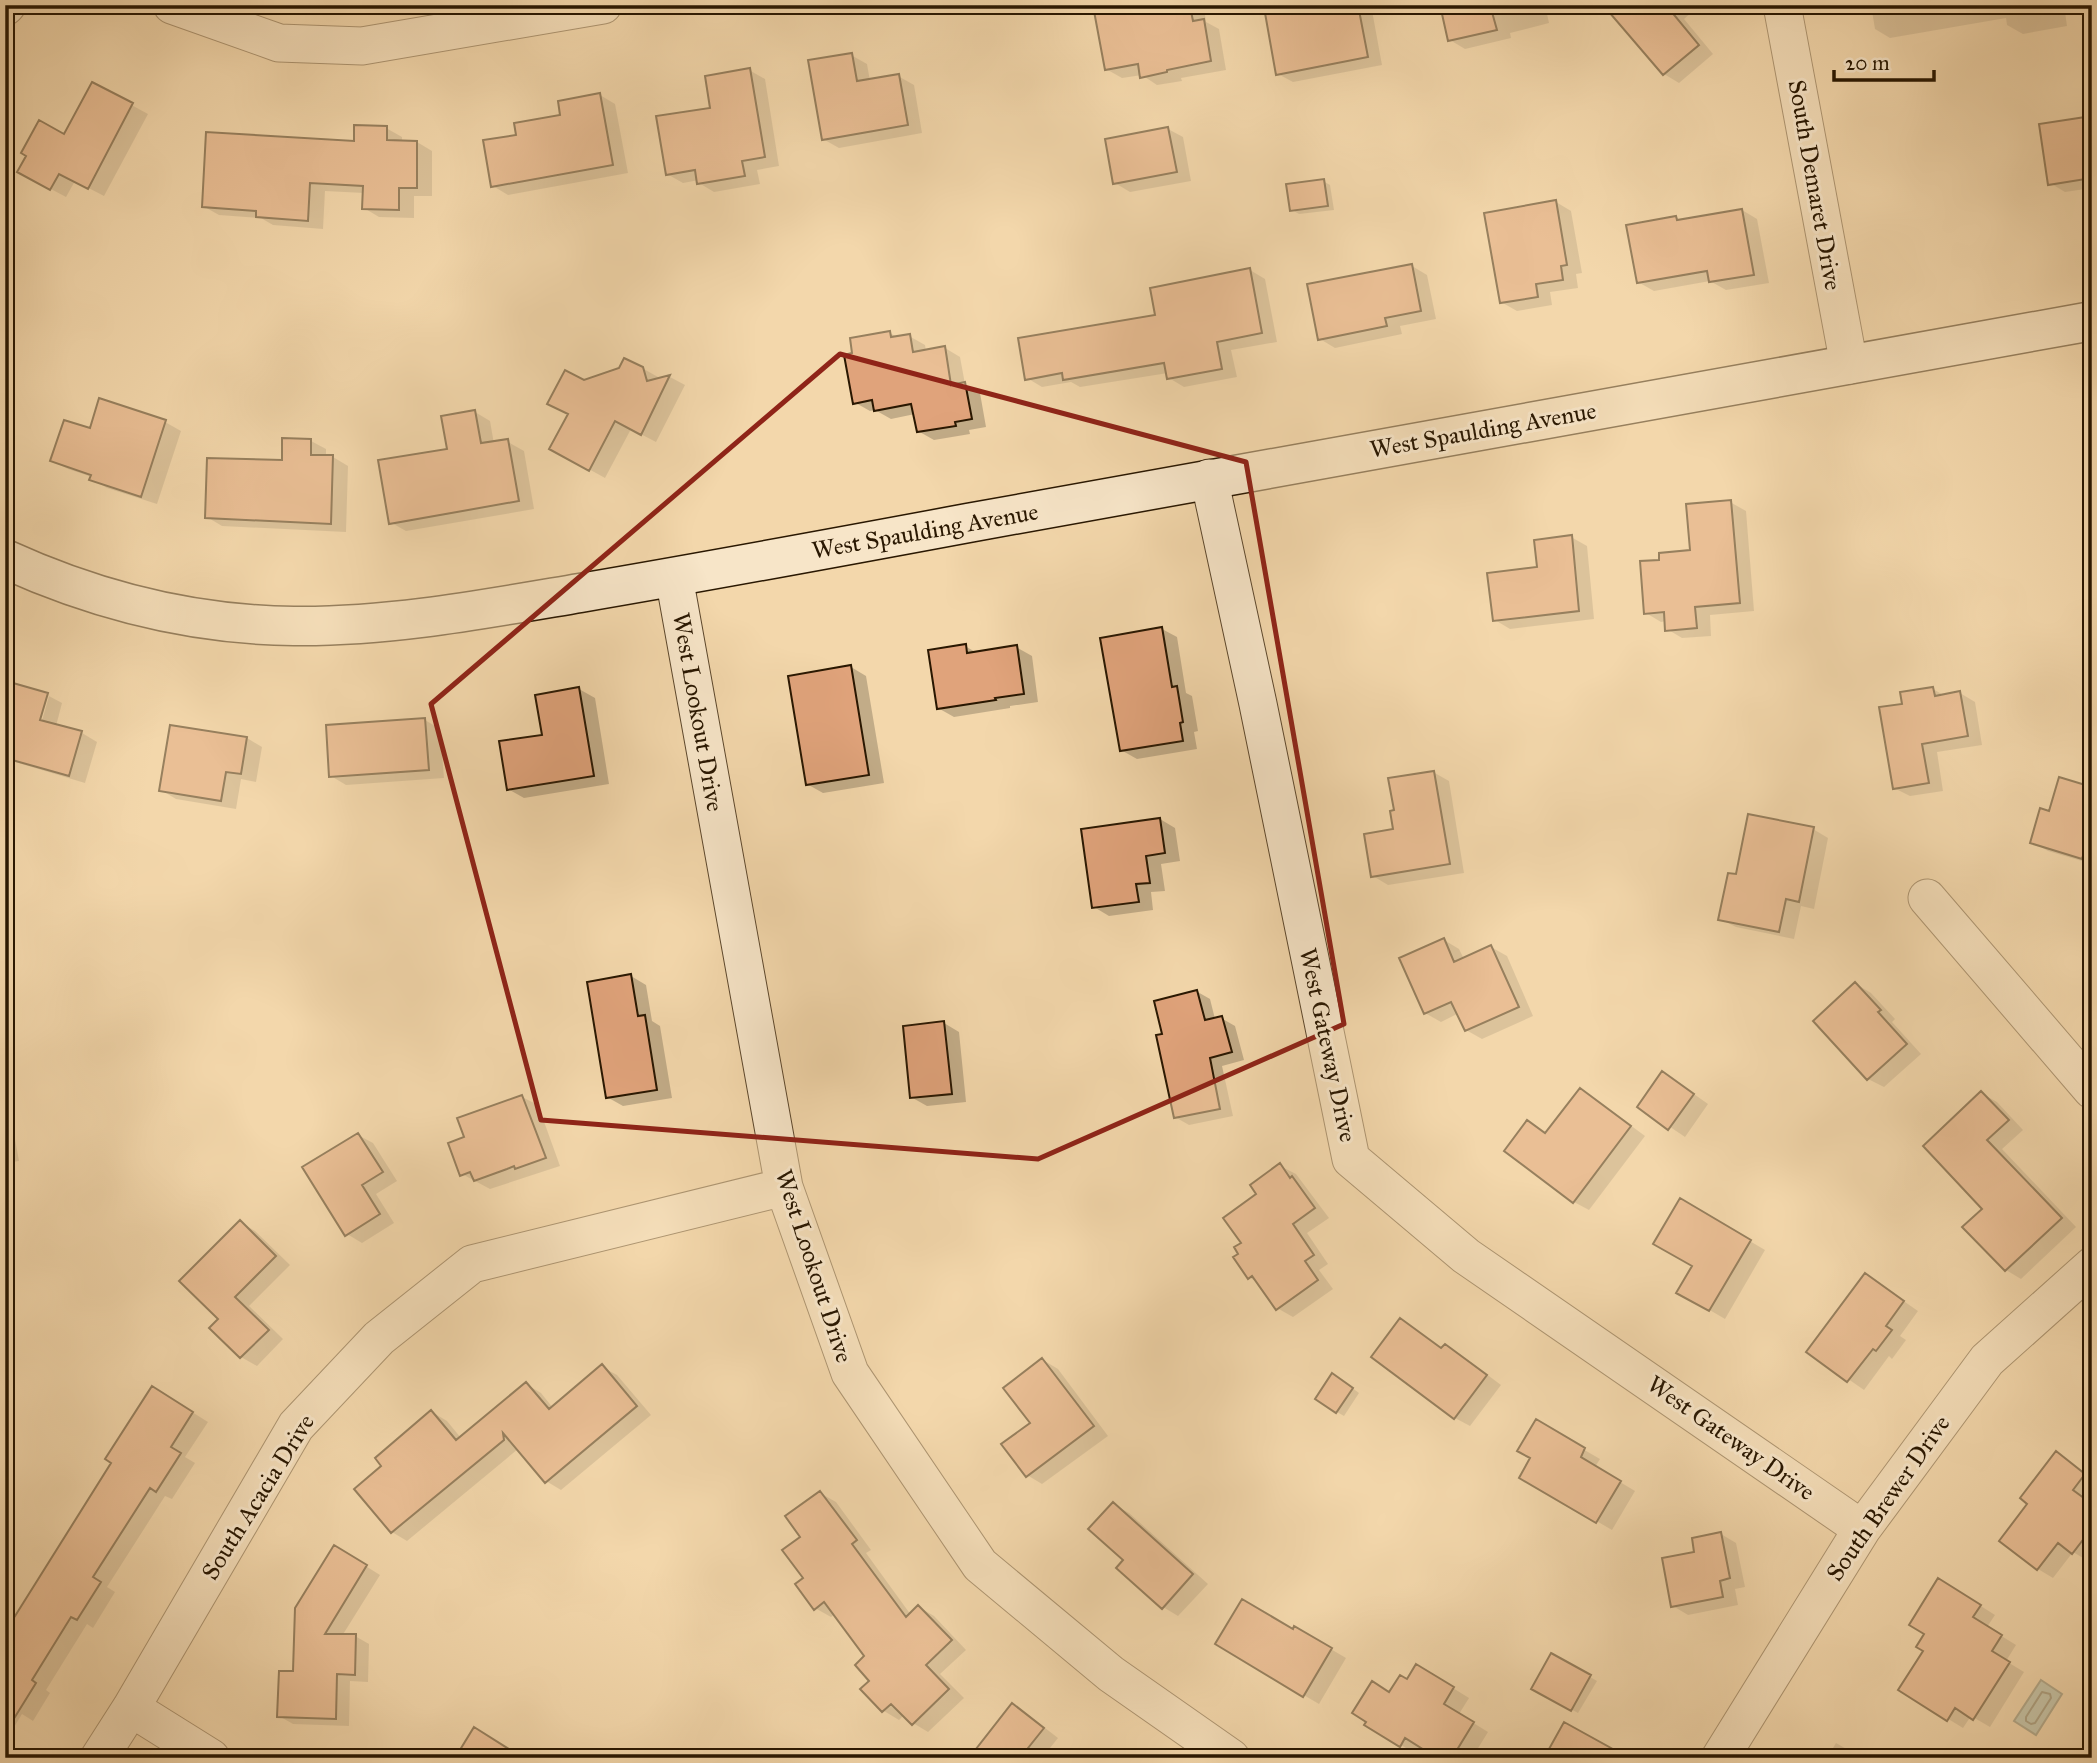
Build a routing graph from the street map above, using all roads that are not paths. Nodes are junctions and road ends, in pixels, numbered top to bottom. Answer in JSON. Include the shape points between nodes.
{"nodes":[{"id":1,"x":172,"y":5,"type":"edge"},
{"id":2,"x":603,"y":5,"type":"edge"},
{"id":3,"x":1782,"y":5,"type":"edge"},
{"id":4,"x":2092,"y":321,"type":"edge"},
{"id":5,"x":1849,"y":365,"type":"junction"},
{"id":6,"x":1209,"y":478,"type":"junction"},
{"id":7,"x":5,"y":559,"type":"edge"},
{"id":8,"x":674,"y":577,"type":"junction"},
{"id":9,"x":1927,"y":898,"type":"dead end"},
{"id":10,"x":2092,"y":1090,"type":"edge"},
{"id":11,"x":784,"y":1187,"type":"junction"},
{"id":12,"x":2092,"y":1266,"type":"edge"},
{"id":13,"x":1862,"y":1529,"type":"junction"},
{"id":14,"x":131,"y":1708,"type":"junction"},
{"id":15,"x":99,"y":1758,"type":"edge"},
{"id":16,"x":211,"y":1758,"type":"edge"},
{"id":17,"x":1231,"y":1758,"type":"edge"},
{"id":18,"x":1720,"y":1758,"type":"edge"}],
"edges":[{"from":1,"to":2,"type":"street","via":[[279,43],[362,46]]},
{"from":3,"to":5,"type":"street","name":"South Demaret Drive"},
{"from":4,"to":5,"type":"street","name":"West Spaulding Avenue"},
{"from":5,"to":6,"type":"street","name":"West Spaulding Avenue"},
{"from":6,"to":8,"type":"street","name":"West Spaulding Avenue"},
{"from":6,"to":13,"type":"street","name":"West Gateway Drive","via":[[1351,1159],[1466,1256]]},
{"from":7,"to":8,"type":"street","name":"West Spaulding Avenue","via":[[88,593],[150,611],[292,626],[455,614]]},
{"from":8,"to":11,"type":"street","name":"West Lookout Drive"},
{"from":9,"to":10,"type":"street"},
{"from":11,"to":14,"type":"street","name":"South Acacia Drive","via":[[472,1264],[379,1338],[296,1426]]},
{"from":11,"to":17,"type":"street","name":"West Lookout Drive","via":[[850,1373],[980,1565],[1111,1674]]},
{"from":12,"to":13,"type":"street","name":"South Brewer Drive","via":[[1987,1360]]},
{"from":13,"to":18,"type":"street","name":"South Brewer Drive"},
{"from":14,"to":15,"type":"street","name":"South Acacia Drive"},
{"from":14,"to":16,"type":"street"}]}
